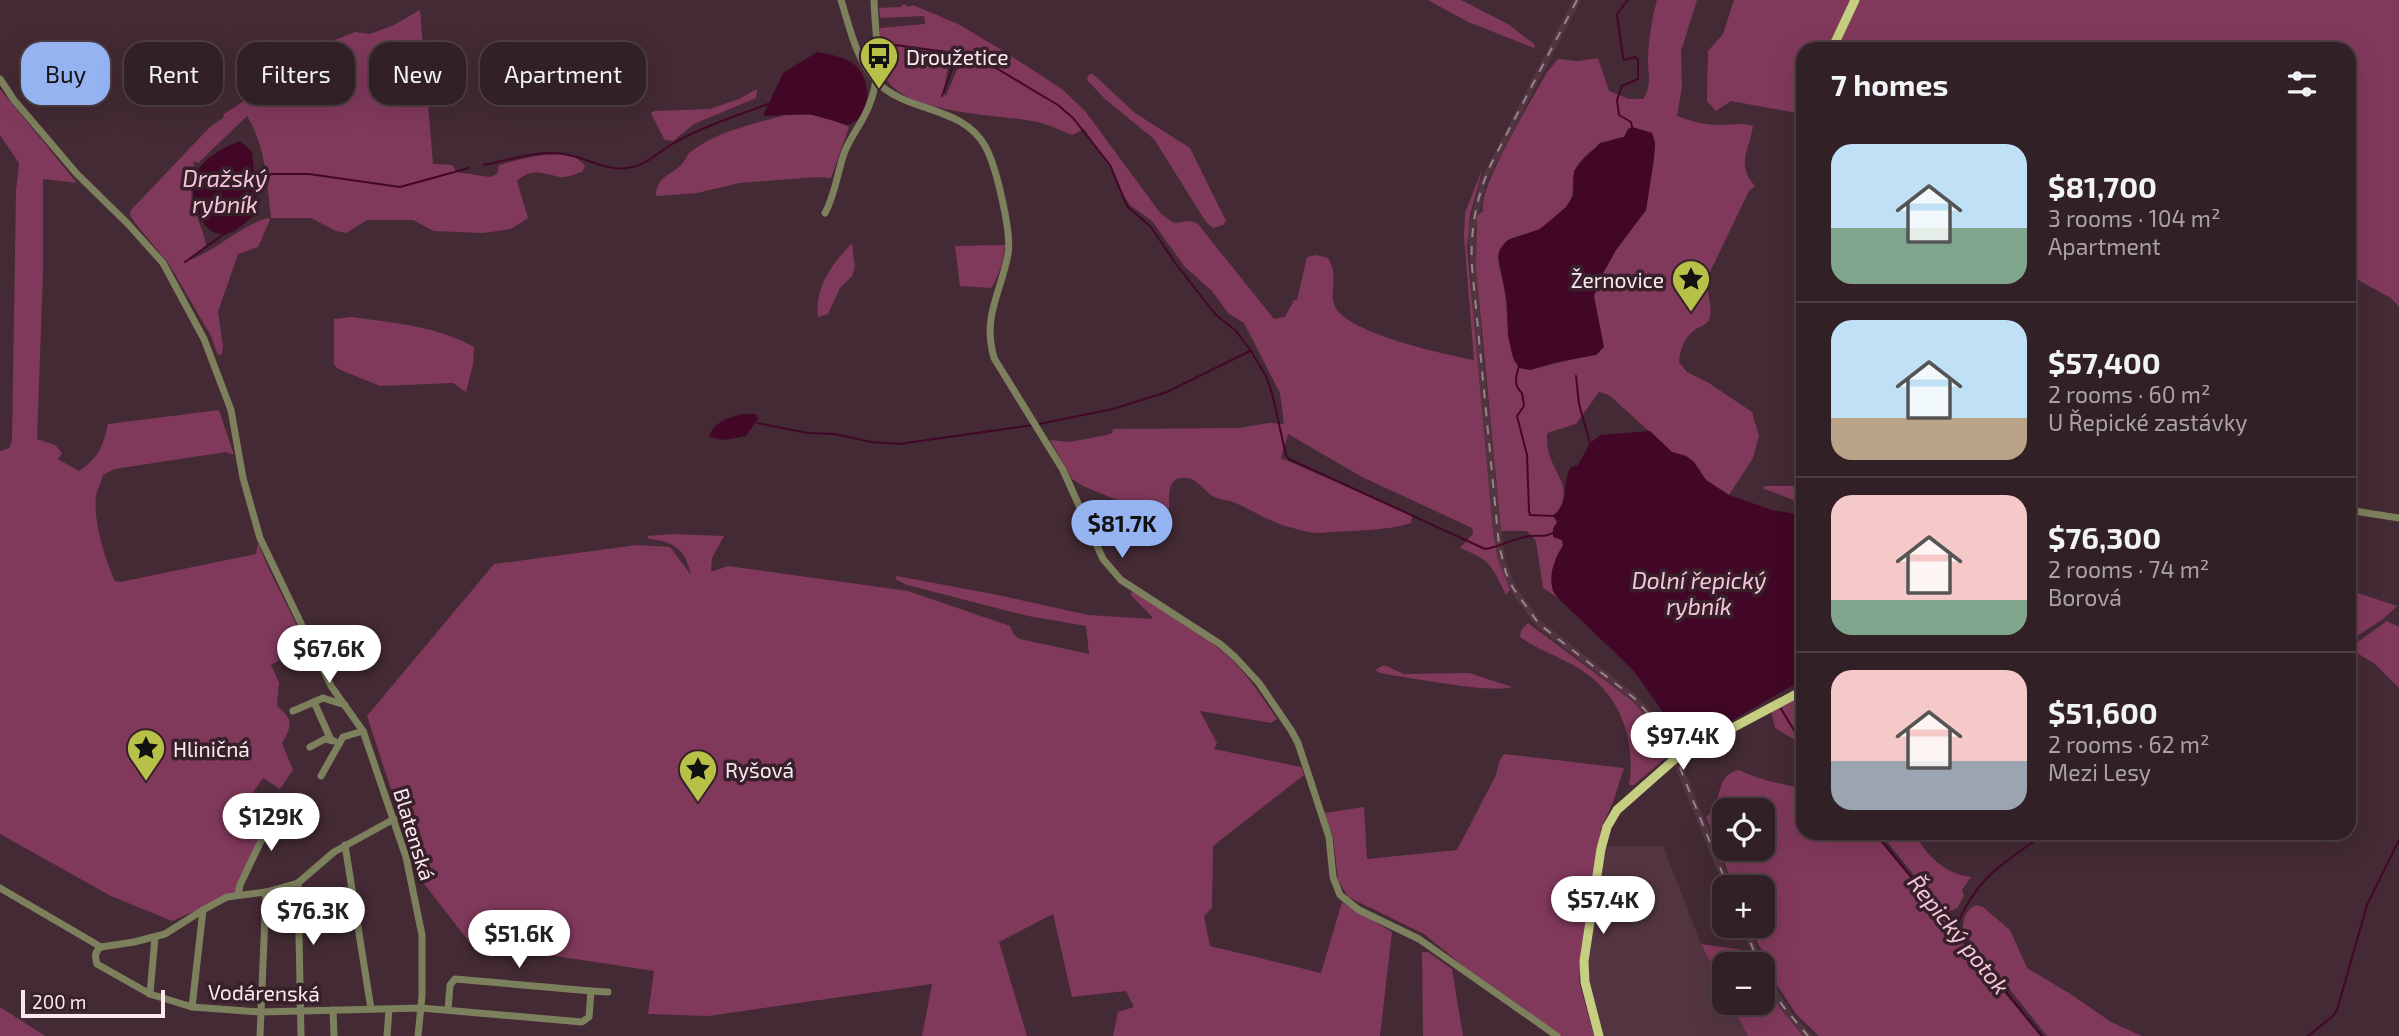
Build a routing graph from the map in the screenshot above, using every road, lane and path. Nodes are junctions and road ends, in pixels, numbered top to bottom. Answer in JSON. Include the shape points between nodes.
{"nodes":[{"id":1,"x":842,"y":0,"type":"edge"},
{"id":2,"x":874,"y":0,"type":"edge"},
{"id":3,"x":1855,"y":0,"type":"edge"},
{"id":4,"x":1835,"y":42,"type":"edge"},
{"id":5,"x":0,"y":79,"type":"edge"},
{"id":6,"x":876,"y":80,"type":"junction"},
{"id":7,"x":825,"y":213,"type":"dead end"},
{"id":8,"x":2356,"y":511,"type":"edge"},
{"id":9,"x":2399,"y":518,"type":"edge"},
{"id":10,"x":1796,"y":694,"type":"edge"},
{"id":11,"x":314,"y":702,"type":"junction"},
{"id":12,"x":345,"y":705,"type":"junction"},
{"id":13,"x":293,"y":711,"type":"dead end"},
{"id":14,"x":363,"y":731,"type":"junction"},
{"id":15,"x":335,"y":741,"type":"junction"},
{"id":16,"x":310,"y":747,"type":"dead end"},
{"id":17,"x":321,"y":775,"type":"dead end"},
{"id":18,"x":270,"y":809,"type":"dead end"},
{"id":19,"x":394,"y":818,"type":"junction"},
{"id":20,"x":345,"y":845,"type":"junction"},
{"id":21,"x":298,"y":883,"type":"junction"},
{"id":22,"x":0,"y":888,"type":"edge"},
{"id":23,"x":266,"y":892,"type":"junction"},
{"id":24,"x":238,"y":895,"type":"junction"},
{"id":25,"x":203,"y":910,"type":"junction"},
{"id":26,"x":155,"y":937,"type":"junction"},
{"id":27,"x":101,"y":947,"type":"junction"},
{"id":28,"x":591,"y":991,"type":"junction"},
{"id":29,"x":608,"y":992,"type":"dead end"},
{"id":30,"x":149,"y":994,"type":"junction"},
{"id":31,"x":192,"y":1007,"type":"junction"},
{"id":32,"x":421,"y":1008,"type":"junction"},
{"id":33,"x":371,"y":1009,"type":"junction"},
{"id":34,"x":388,"y":1009,"type":"junction"},
{"id":35,"x":333,"y":1010,"type":"junction"},
{"id":36,"x":447,"y":1010,"type":"junction"},
{"id":37,"x":300,"y":1011,"type":"junction"},
{"id":38,"x":261,"y":1012,"type":"junction"},
{"id":39,"x":260,"y":1033,"type":"edge"},
{"id":40,"x":301,"y":1036,"type":"edge"},
{"id":41,"x":334,"y":1036,"type":"edge"},
{"id":42,"x":387,"y":1036,"type":"edge"},
{"id":43,"x":418,"y":1036,"type":"edge"},
{"id":44,"x":1557,"y":1036,"type":"edge"},
{"id":45,"x":1599,"y":1036,"type":"edge"}],
"edges":[{"from":1,"to":6,"type":"street","via":[[855,46]]},
{"from":2,"to":6,"type":"street"},
{"from":3,"to":4,"type":"main road"},
{"from":5,"to":12,"type":"street","name":"Blatenská","via":[[68,163],[163,263],[173,280],[223,386],[260,538],[317,659]]},
{"from":6,"to":7,"type":"street"},
{"from":6,"to":44,"type":"street","via":[[893,94],[964,124],[985,146],[1009,236],[990,322],[990,345],[1000,370],[1063,470],[1103,559],[1121,580],[1235,657],[1291,730],[1329,837],[1333,877],[1340,895],[1359,910],[1419,939]]},
{"from":8,"to":9,"type":"street"},
{"from":10,"to":45,"type":"main road","via":[[1668,764],[1617,810],[1604,836],[1584,961]]},
{"from":11,"to":12,"type":"street","via":[[323,698]]},
{"from":11,"to":13,"type":"street"},
{"from":11,"to":15,"type":"street"},
{"from":12,"to":14,"type":"street","name":"Blatenská"},
{"from":14,"to":15,"type":"street"},
{"from":14,"to":19,"type":"street","name":"Blatenská"},
{"from":15,"to":16,"type":"street","via":[[325,739]]},
{"from":15,"to":17,"type":"street"},
{"from":18,"to":24,"type":"street","via":[[271,820]]},
{"from":19,"to":20,"type":"street"},
{"from":19,"to":32,"type":"street","name":"Blatenská","via":[[422,935]]},
{"from":20,"to":21,"type":"street"},
{"from":20,"to":33,"type":"street"},
{"from":21,"to":23,"type":"street"},
{"from":21,"to":37,"type":"street"},
{"from":22,"to":27,"type":"street"},
{"from":23,"to":24,"type":"street"},
{"from":23,"to":38,"type":"street"},
{"from":24,"to":25,"type":"street"},
{"from":25,"to":26,"type":"street"},
{"from":25,"to":31,"type":"street"},
{"from":26,"to":27,"type":"street"},
{"from":26,"to":30,"type":"street"},
{"from":27,"to":30,"type":"street","name":"Vodárenská","via":[[95,956],[97,964]]},
{"from":28,"to":29,"type":"street"},
{"from":28,"to":36,"type":"street","via":[[455,979]]},
{"from":28,"to":36,"type":"street","name":"Vodárenská","via":[[589,1017],[582,1022]]},
{"from":30,"to":31,"type":"street","name":"Vodárenská"},
{"from":31,"to":38,"type":"street","name":"Vodárenská"},
{"from":32,"to":34,"type":"street","name":"Vodárenská"},
{"from":32,"to":36,"type":"street","name":"Vodárenská"},
{"from":32,"to":43,"type":"street","name":"Blatenská"},
{"from":33,"to":34,"type":"street","name":"Vodárenská"},
{"from":33,"to":35,"type":"street","name":"Vodárenská"},
{"from":34,"to":42,"type":"street"},
{"from":35,"to":37,"type":"street","name":"Vodárenská"},
{"from":35,"to":41,"type":"street","name":"Vodárenská"},
{"from":37,"to":38,"type":"street","name":"Vodárenská"},
{"from":37,"to":40,"type":"street"},
{"from":38,"to":39,"type":"street"}]}
